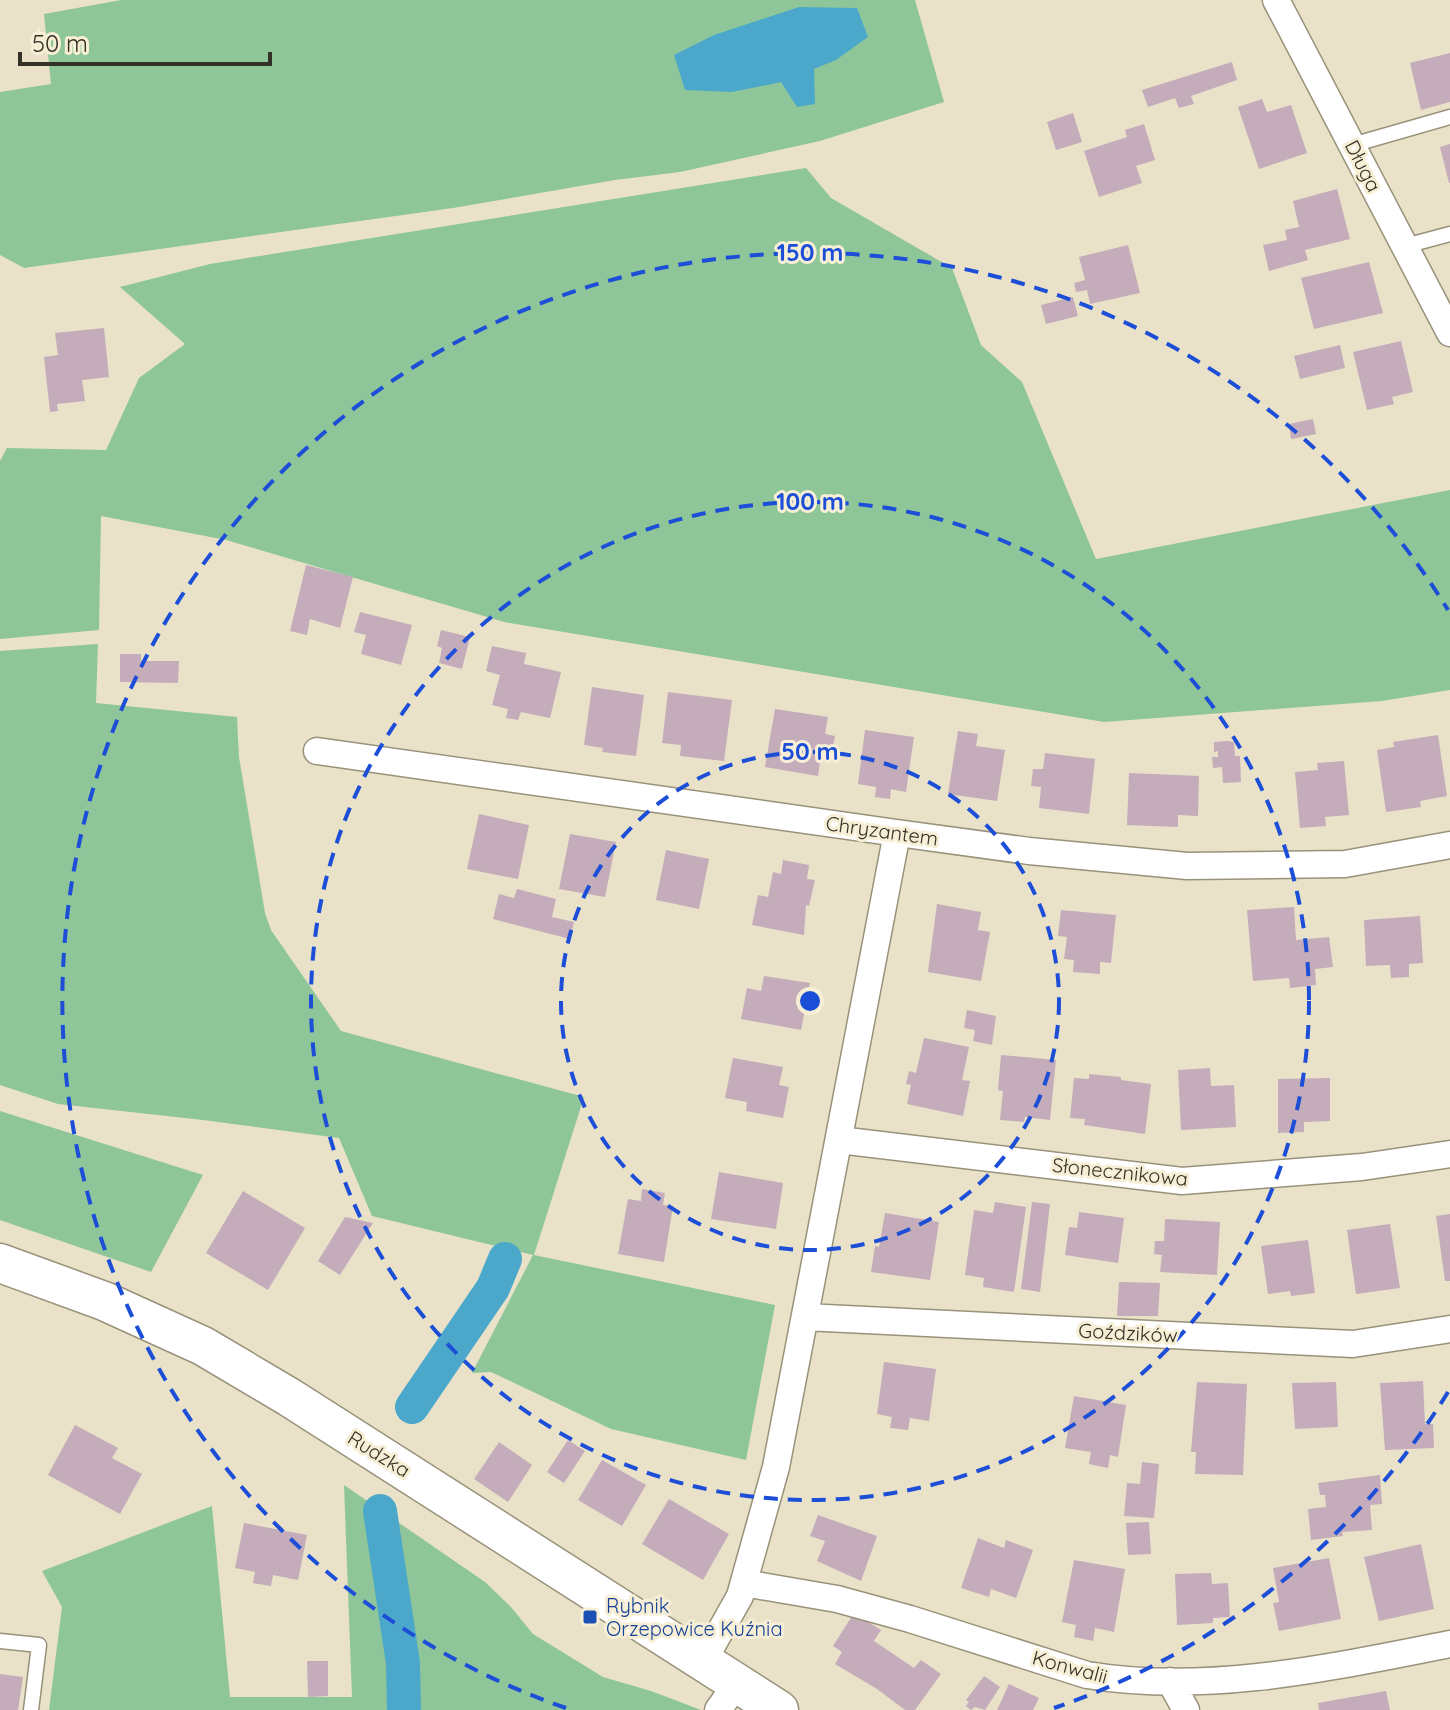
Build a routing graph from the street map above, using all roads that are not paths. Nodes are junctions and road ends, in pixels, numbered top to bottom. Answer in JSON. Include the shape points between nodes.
{"nodes":[{"id":1,"x":1276,"y":0,"type":"edge"},
{"id":2,"x":1450,"y":117,"type":"edge"},
{"id":3,"x":1352,"y":145,"type":"junction"},
{"id":4,"x":1450,"y":234,"type":"edge"},
{"id":5,"x":1405,"y":246,"type":"junction"},
{"id":6,"x":1450,"y":333,"type":"edge"},
{"id":7,"x":317,"y":751,"type":"dead end"},
{"id":8,"x":897,"y":833,"type":"junction"},
{"id":9,"x":1450,"y":845,"type":"edge"},
{"id":10,"x":839,"y":1140,"type":"junction"},
{"id":11,"x":1450,"y":1154,"type":"edge"},
{"id":12,"x":0,"y":1263,"type":"edge"},
{"id":13,"x":805,"y":1317,"type":"junction"},
{"id":14,"x":1450,"y":1329,"type":"edge"},
{"id":15,"x":744,"y":1583,"type":"junction"},
{"id":16,"x":0,"y":1641,"type":"edge"},
{"id":17,"x":1450,"y":1644,"type":"edge"},
{"id":18,"x":704,"y":1660,"type":"junction"},
{"id":19,"x":1170,"y":1681,"type":"junction"},
{"id":20,"x":728,"y":1696,"type":"edge"},
{"id":21,"x":31,"y":1710,"type":"edge"},
{"id":22,"x":779,"y":1710,"type":"edge"},
{"id":23,"x":1186,"y":1710,"type":"edge"}],
"edges":[{"from":1,"to":3,"type":"street","name":"Długa"},
{"from":2,"to":3,"type":"lane"},
{"from":3,"to":5,"type":"street","name":"Długa"},
{"from":4,"to":5,"type":"lane"},
{"from":5,"to":6,"type":"street","name":"Długa"},
{"from":7,"to":8,"type":"street","name":"Chryzantem"},
{"from":8,"to":9,"type":"street","name":"Chryzantem","via":[[1187,866],[1345,864]]},
{"from":8,"to":10,"type":"street"},
{"from":10,"to":11,"type":"street","name":"Słonecznikowa","via":[[1182,1181],[1362,1167]]},
{"from":10,"to":13,"type":"street"},
{"from":12,"to":18,"type":"main road","name":"Rudzka","via":[[104,1301],[203,1346]]},
{"from":13,"to":14,"type":"street","name":"Goździków","via":[[1353,1344]]},
{"from":13,"to":15,"type":"street","via":[[776,1467]]},
{"from":15,"to":18,"type":"street"},
{"from":15,"to":19,"type":"street","name":"Konwalii","via":[[837,1599],[1087,1675]]},
{"from":16,"to":21,"type":"lane","via":[[39,1645]]},
{"from":17,"to":19,"type":"street","name":"Konwalii","via":[[1313,1671]]},
{"from":18,"to":20,"type":"main road","name":"Rudzka"},
{"from":19,"to":23,"type":"street"},
{"from":20,"to":22,"type":"main road","name":"Rudzka"}]}
